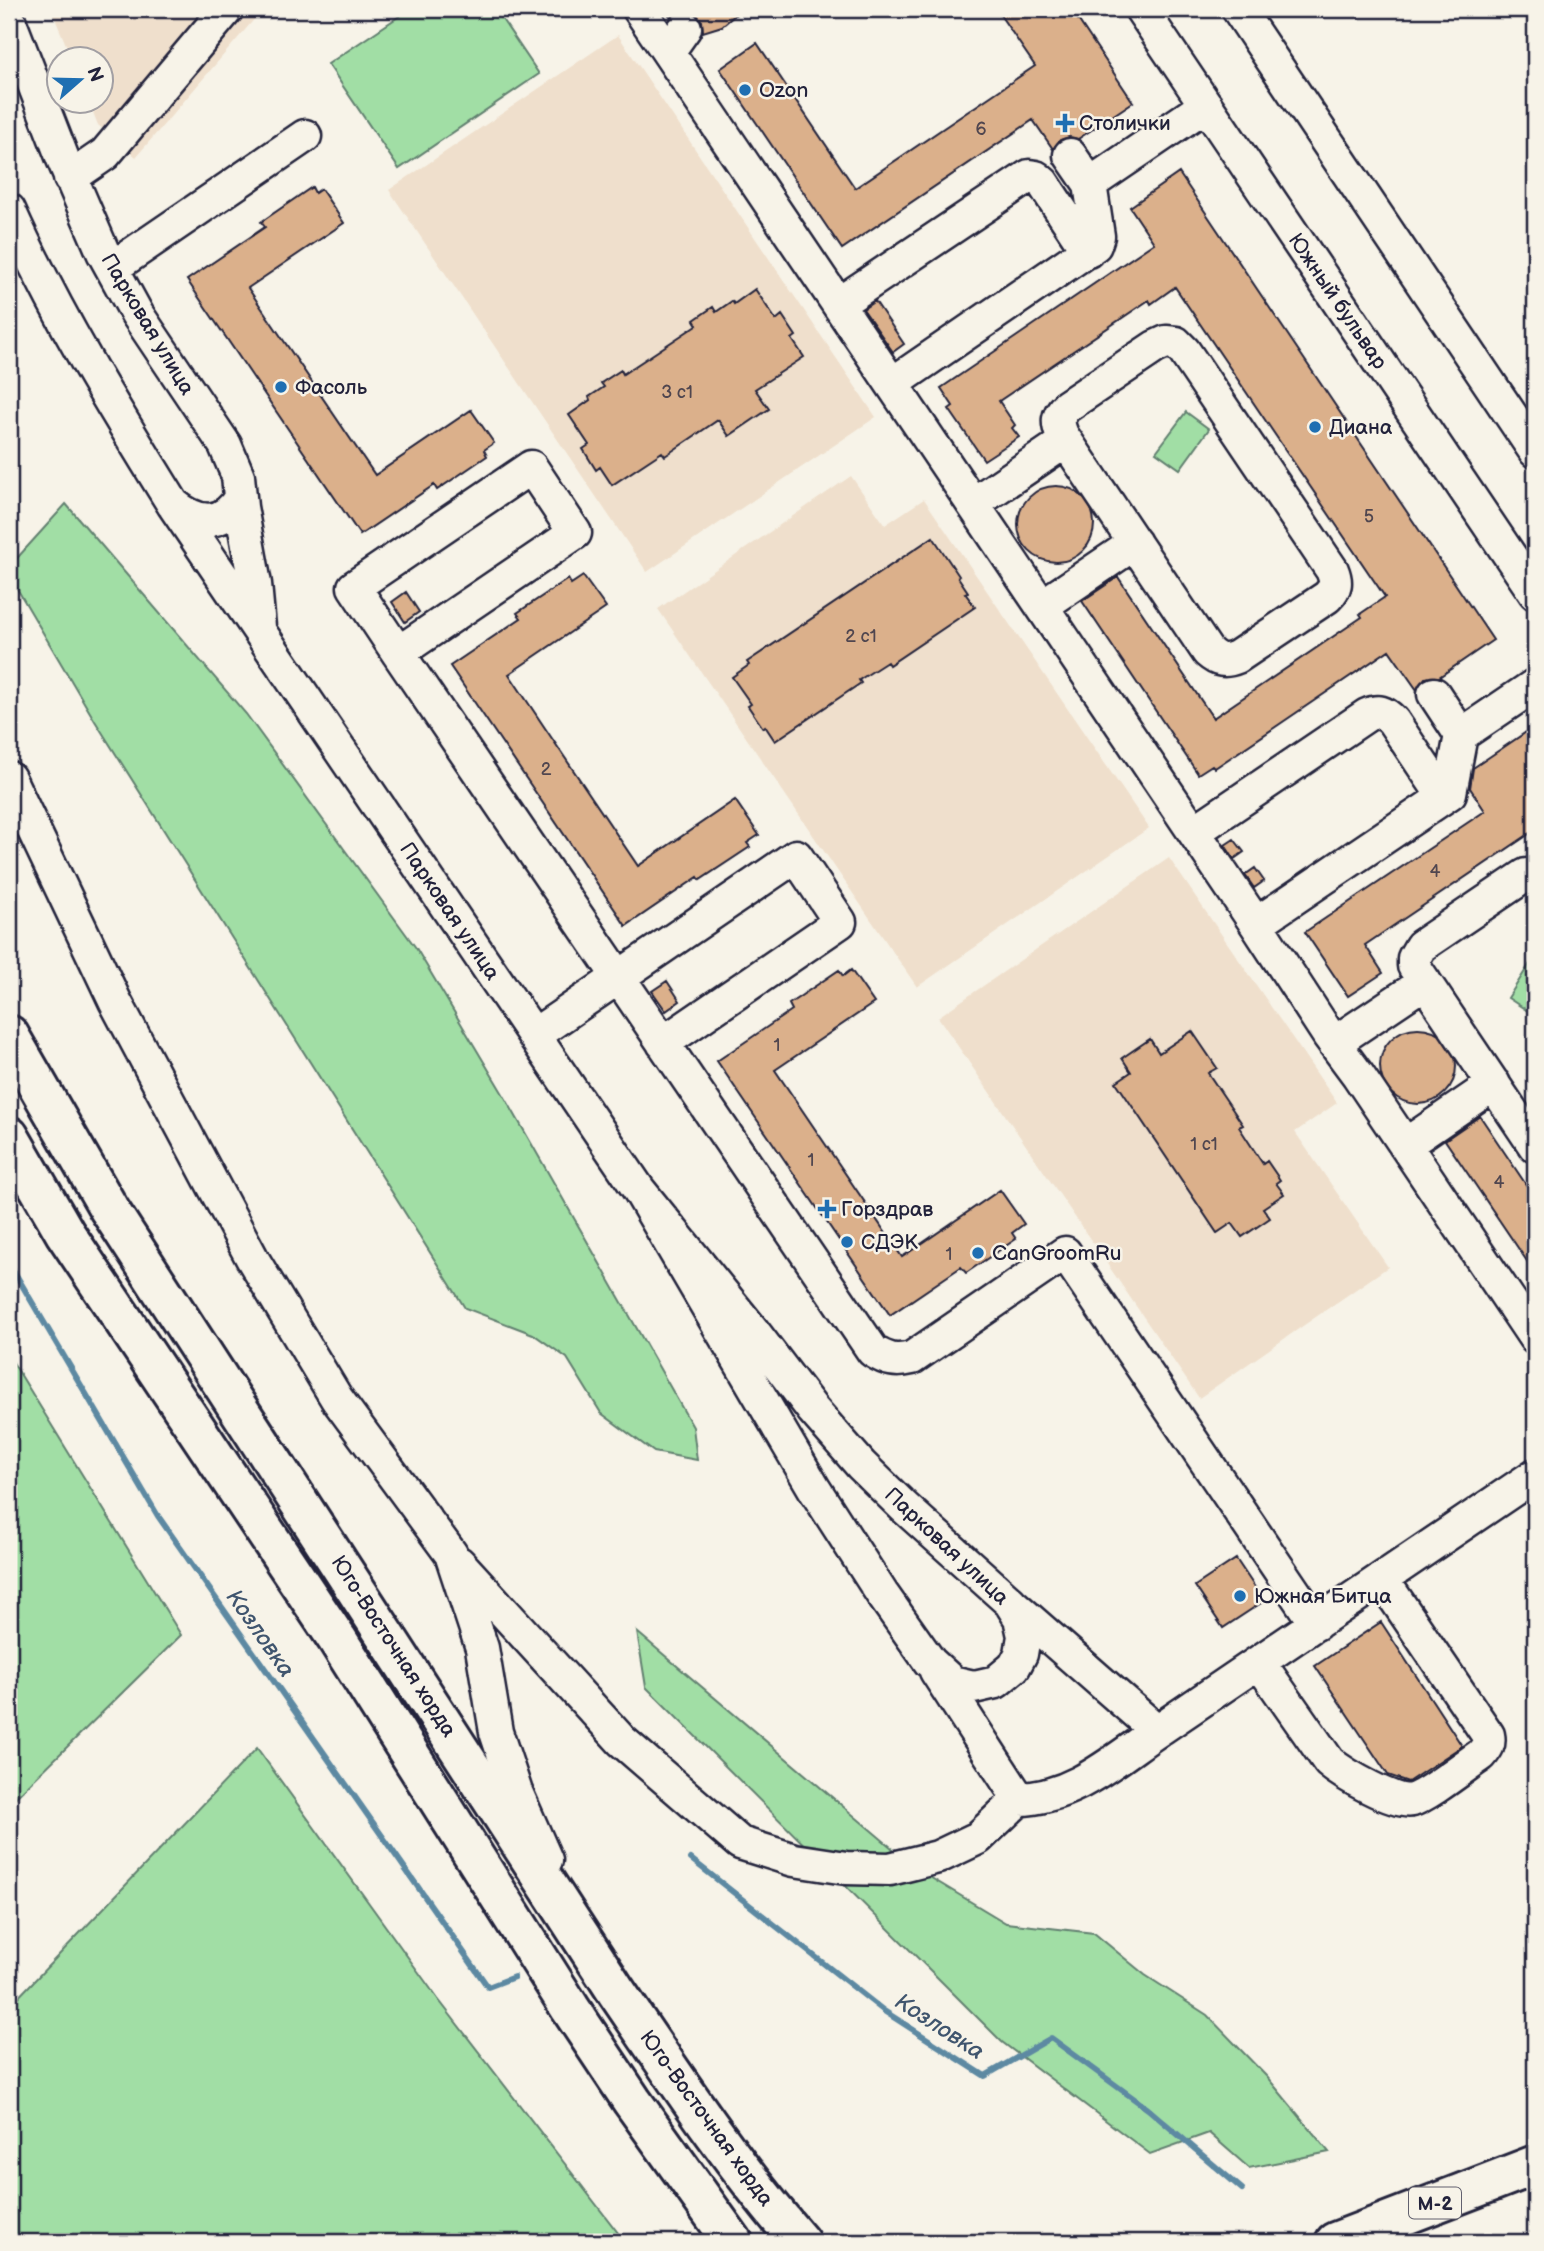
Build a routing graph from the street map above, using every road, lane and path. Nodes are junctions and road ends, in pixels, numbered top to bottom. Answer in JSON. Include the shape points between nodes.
{"nodes":[{"id":1,"x":227,"y":9,"type":"edge"},
{"id":2,"x":639,"y":9,"type":"edge"},
{"id":3,"x":1141,"y":9,"type":"edge"},
{"id":4,"x":1238,"y":9,"type":"edge"},
{"id":5,"x":9,"y":20,"type":"edge"},
{"id":6,"x":15,"y":47,"type":"edge"},
{"id":7,"x":1206,"y":105,"type":"junction"},
{"id":8,"x":305,"y":136,"type":"dead end"},
{"id":9,"x":1070,"y":155,"type":"dead end"},
{"id":10,"x":70,"y":178,"type":"junction"},
{"id":11,"x":1090,"y":184,"type":"junction"},
{"id":12,"x":9,"y":211,"type":"edge"},
{"id":13,"x":1088,"y":251,"type":"junction"},
{"id":14,"x":112,"y":268,"type":"junction"},
{"id":15,"x":838,"y":304,"type":"junction"},
{"id":16,"x":892,"y":384,"type":"junction"},
{"id":17,"x":1066,"y":441,"type":"junction"},
{"id":18,"x":1535,"y":452,"type":"edge"},
{"id":19,"x":240,"y":498,"type":"junction"},
{"id":20,"x":173,"y":504,"type":"junction"},
{"id":21,"x":973,"y":504,"type":"junction"},
{"id":22,"x":1135,"y":543,"type":"junction"},
{"id":23,"x":1535,"y":593,"type":"edge"},
{"id":24,"x":1041,"y":606,"type":"junction"},
{"id":25,"x":260,"y":632,"type":"junction"},
{"id":26,"x":398,"y":653,"type":"junction"},
{"id":27,"x":1535,"y":685,"type":"edge"},
{"id":28,"x":1434,"y":694,"type":"dead end"},
{"id":29,"x":1461,"y":735,"type":"junction"},
{"id":30,"x":9,"y":778,"type":"edge"},
{"id":31,"x":1444,"y":797,"type":"junction"},
{"id":32,"x":1194,"y":832,"type":"junction"},
{"id":33,"x":1535,"y":874,"type":"edge"},
{"id":34,"x":1256,"y":924,"type":"junction"},
{"id":35,"x":619,"y":977,"type":"junction"},
{"id":36,"x":1425,"y":982,"type":"junction"},
{"id":37,"x":9,"y":1035,"type":"edge"},
{"id":38,"x":534,"y":1035,"type":"junction"},
{"id":39,"x":663,"y":1043,"type":"junction"},
{"id":40,"x":1334,"y":1043,"type":"junction"},
{"id":41,"x":1494,"y":1084,"type":"junction"},
{"id":42,"x":9,"y":1136,"type":"edge"},
{"id":43,"x":1405,"y":1145,"type":"junction"},
{"id":44,"x":1535,"y":1146,"type":"edge"},
{"id":45,"x":639,"y":1190,"type":"junction"},
{"id":46,"x":1535,"y":1338,"type":"edge"},
{"id":47,"x":1535,"y":1475,"type":"edge"},
{"id":48,"x":451,"y":1554,"type":"junction"},
{"id":49,"x":1382,"y":1579,"type":"junction"},
{"id":50,"x":1010,"y":1602,"type":"junction"},
{"id":51,"x":1316,"y":1624,"type":"junction"},
{"id":52,"x":930,"y":1662,"type":"junction"},
{"id":53,"x":1259,"y":1662,"type":"junction"},
{"id":54,"x":1157,"y":1731,"type":"junction"},
{"id":55,"x":1019,"y":1799,"type":"junction"},
{"id":56,"x":616,"y":1990,"type":"junction"},
{"id":57,"x":1535,"y":2165,"type":"edge"},
{"id":58,"x":733,"y":2242,"type":"edge"},
{"id":59,"x":800,"y":2242,"type":"edge"},
{"id":60,"x":1335,"y":2242,"type":"edge"}],
"edges":[{"from":1,"to":10,"type":"street","via":[[105,154]]},
{"from":2,"to":15,"type":"street","via":[[676,40]]},
{"from":3,"to":7,"type":"street","name":"Южный бульвар"},
{"from":4,"to":18,"type":"street"},
{"from":5,"to":6,"type":"street","name":"Парковая улица"},
{"from":6,"to":10,"type":"street","name":"Парковая улица"},
{"from":7,"to":11,"type":"street"},
{"from":7,"to":23,"type":"street","name":"Южный бульвар"},
{"from":8,"to":14,"type":"street"},
{"from":9,"to":11,"type":"street"},
{"from":10,"to":14,"type":"street","name":"Парковая улица"},
{"from":11,"to":13,"type":"street","via":[[1098,236]]},
{"from":12,"to":20,"type":"street","name":"Парковая улица","via":[[100,387]]},
{"from":13,"to":15,"type":"street","via":[[1043,183],[1029,176]]},
{"from":13,"to":16,"type":"street"},
{"from":14,"to":19,"type":"street","name":"Парковая улица","via":[[137,314],[225,445],[238,476]]},
{"from":15,"to":16,"type":"street"},
{"from":16,"to":21,"type":"street"},
{"from":17,"to":21,"type":"street"},
{"from":17,"to":22,"type":"street"},
{"from":17,"to":22,"type":"street","via":[[1058,424],[1059,413],[1155,347],[1176,343],[1332,570],[1334,590],[1226,662],[1208,652]]},
{"from":19,"to":20,"type":"street","via":[[225,514],[199,520]]},
{"from":19,"to":25,"type":"street","name":"Парковая улица"},
{"from":20,"to":25,"type":"street","name":"Парковая улица"},
{"from":21,"to":24,"type":"street","via":[[1007,530],[1032,568]]},
{"from":22,"to":24,"type":"street"},
{"from":24,"to":32,"type":"street"},
{"from":25,"to":38,"type":"street","name":"Парковая улица"},
{"from":26,"to":26,"type":"street","via":[[354,587],[531,467],[575,533]]},
{"from":26,"to":35,"type":"street"},
{"from":27,"to":29,"type":"street"},
{"from":28,"to":29,"type":"street"},
{"from":29,"to":31,"type":"street","via":[[1450,793]]},
{"from":30,"to":48,"type":"street","via":[[115,1001],[252,1258],[337,1399]]},
{"from":31,"to":32,"type":"street","via":[[1393,721],[1376,711]]},
{"from":31,"to":34,"type":"street"},
{"from":32,"to":34,"type":"street"},
{"from":33,"to":36,"type":"street","via":[[1526,875],[1421,946],[1414,966]]},
{"from":34,"to":40,"type":"street"},
{"from":35,"to":38,"type":"street"},
{"from":35,"to":39,"type":"street"},
{"from":35,"to":39,"type":"street","via":[[796,856],[840,922]]},
{"from":36,"to":40,"type":"street"},
{"from":36,"to":41,"type":"street"},
{"from":37,"to":56,"type":"main road","name":"Юго-Восточная хорда","via":[[108,1209]]},
{"from":38,"to":45,"type":"street","name":"Парковая улица"},
{"from":39,"to":51,"type":"street","via":[[873,1352],[884,1359],[912,1358],[1065,1253]]},
{"from":40,"to":43,"type":"street","via":[[1369,1072],[1394,1108]]},
{"from":41,"to":43,"type":"street"},
{"from":41,"to":44,"type":"street"},
{"from":42,"to":58,"type":"main road","name":"Юго-Восточная хорда","via":[[65,1233],[337,1639],[570,2008]]},
{"from":43,"to":46,"type":"street"},
{"from":45,"to":50,"type":"street","name":"Парковая улица","via":[[861,1465]]},
{"from":45,"to":52,"type":"street","name":"Парковая улица","via":[[815,1490]]},
{"from":47,"to":49,"type":"street"},
{"from":48,"to":55,"type":"street","via":[[622,1741],[740,1843],[794,1860],[891,1869],[938,1857],[978,1838]]},
{"from":48,"to":56,"type":"street","via":[[482,1648],[496,1732],[516,1792],[544,1857]]},
{"from":49,"to":51,"type":"street"},
{"from":49,"to":53,"type":"street","via":[[1488,1735],[1488,1747],[1481,1755],[1416,1799],[1405,1801],[1341,1772],[1325,1758]]},
{"from":50,"to":52,"type":"street","name":"Парковая улица","via":[[1024,1636],[1021,1654],[996,1682],[974,1687],[951,1682]]},
{"from":50,"to":54,"type":"street"},
{"from":51,"to":53,"type":"street"},
{"from":52,"to":55,"type":"street"},
{"from":53,"to":54,"type":"street"},
{"from":54,"to":55,"type":"street","via":[[1069,1789]]},
{"from":56,"to":59,"type":"main road","name":"Юго-Восточная хорда"},
{"from":57,"to":60,"type":"main road","number":"М-2"}]}
